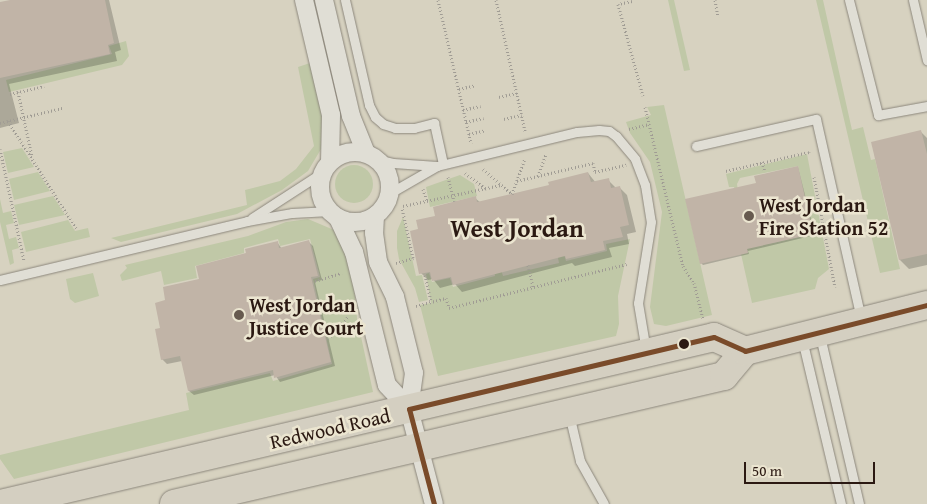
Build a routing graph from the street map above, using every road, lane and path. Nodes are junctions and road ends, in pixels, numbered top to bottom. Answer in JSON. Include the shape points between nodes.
{"nodes":[{"id":1,"x":304,"y":0,"type":"edge"},
{"id":2,"x":324,"y":0,"type":"edge"},
{"id":3,"x":345,"y":0,"type":"edge"},
{"id":4,"x":438,"y":0,"type":"edge"},
{"id":5,"x":496,"y":0,"type":"edge"},
{"id":6,"x":715,"y":0,"type":"edge"},
{"id":7,"x":849,"y":0,"type":"edge"},
{"id":8,"x":913,"y":0,"type":"edge"},
{"id":9,"x":632,"y":1,"type":"edge"},
{"id":10,"x":718,"y":17,"type":"dead end"},
{"id":11,"x":927,"y":60,"type":"edge"},
{"id":12,"x":476,"y":84,"type":"dead end"},
{"id":13,"x":44,"y":86,"type":"dead end"},
{"id":14,"x":458,"y":89,"type":"junction"},
{"id":15,"x":18,"y":92,"type":"junction"},
{"id":16,"x":517,"y":93,"type":"junction"},
{"id":17,"x":10,"y":94,"type":"dead end"},
{"id":18,"x":643,"y":96,"type":"dead end"},
{"id":19,"x":499,"y":98,"type":"dead end"},
{"id":20,"x":481,"y":106,"type":"dead end"},
{"id":21,"x":927,"y":106,"type":"edge"},
{"id":22,"x":645,"y":107,"type":"dead end"},
{"id":23,"x":62,"y":108,"type":"dead end"},
{"id":24,"x":463,"y":110,"type":"junction"},
{"id":25,"x":522,"y":115,"type":"junction"},
{"id":26,"x":24,"y":117,"type":"junction"},
{"id":27,"x":484,"y":118,"type":"dead end"},
{"id":28,"x":504,"y":119,"type":"dead end"},
{"id":29,"x":8,"y":121,"type":"junction"},
{"id":30,"x":466,"y":122,"type":"junction"},
{"id":31,"x":0,"y":123,"type":"edge"},
{"id":32,"x":650,"y":124,"type":"junction"},
{"id":33,"x":629,"y":129,"type":"dead end"},
{"id":34,"x":486,"y":130,"type":"dead end"},
{"id":35,"x":525,"y":131,"type":"dead end"},
{"id":36,"x":469,"y":134,"type":"junction"},
{"id":37,"x":471,"y":143,"type":"dead end"},
{"id":38,"x":696,"y":146,"type":"dead end"},
{"id":39,"x":0,"y":149,"type":"edge"},
{"id":40,"x":546,"y":154,"type":"dead end"},
{"id":41,"x":372,"y":156,"type":"junction"},
{"id":42,"x":32,"y":159,"type":"junction"},
{"id":43,"x":525,"y":159,"type":"dead end"},
{"id":44,"x":810,"y":160,"type":"dead end"},
{"id":45,"x":762,"y":162,"type":"junction"},
{"id":46,"x":440,"y":165,"type":"junction"},
{"id":47,"x":626,"y":165,"type":"dead end"},
{"id":48,"x":327,"y":167,"type":"junction"},
{"id":49,"x":483,"y":169,"type":"dead end"},
{"id":50,"x":812,"y":169,"type":"dead end"},
{"id":51,"x":726,"y":171,"type":"dead end"},
{"id":52,"x":5,"y":172,"type":"junction"},
{"id":53,"x":464,"y":172,"type":"dead end"},
{"id":54,"x":764,"y":172,"type":"dead end"},
{"id":55,"x":0,"y":173,"type":"edge"},
{"id":56,"x":448,"y":176,"type":"dead end"},
{"id":57,"x":538,"y":176,"type":"junction"},
{"id":58,"x":517,"y":181,"type":"junction"},
{"id":59,"x":501,"y":184,"type":"junction"},
{"id":60,"x":422,"y":186,"type":"dead end"},
{"id":61,"x":485,"y":188,"type":"junction"},
{"id":62,"x":390,"y":193,"type":"junction"},
{"id":63,"x":453,"y":195,"type":"junction"},
{"id":64,"x":427,"y":201,"type":"junction"},
{"id":65,"x":454,"y":202,"type":"dead end"},
{"id":66,"x":334,"y":214,"type":"junction"},
{"id":67,"x":376,"y":216,"type":"junction"},
{"id":68,"x":247,"y":221,"type":"junction"},
{"id":69,"x":76,"y":228,"type":"dead end"},
{"id":70,"x":395,"y":263,"type":"dead end"},
{"id":71,"x":627,"y":264,"type":"dead end"},
{"id":72,"x":528,"y":265,"type":"dead end"},
{"id":73,"x":343,"y":272,"type":"dead end"},
{"id":74,"x":27,"y":274,"type":"junction"},
{"id":75,"x":425,"y":275,"type":"dead end"},
{"id":76,"x":0,"y":280,"type":"edge"},
{"id":77,"x":315,"y":281,"type":"dead end"},
{"id":78,"x":533,"y":287,"type":"junction"},
{"id":79,"x":835,"y":287,"type":"dead end"},
{"id":80,"x":431,"y":302,"type":"junction"},
{"id":81,"x":927,"y":305,"type":"edge"},
{"id":82,"x":416,"y":306,"type":"dead end"},
{"id":83,"x":348,"y":317,"type":"dead end"},
{"id":84,"x":703,"y":318,"type":"dead end"},
{"id":85,"x":862,"y":321,"type":"junction"},
{"id":86,"x":810,"y":334,"type":"junction"},
{"id":87,"x":328,"y":339,"type":"dead end"},
{"id":88,"x":745,"y":351,"type":"junction"},
{"id":89,"x":646,"y":353,"type":"junction"},
{"id":90,"x":409,"y":409,"type":"junction"},
{"id":91,"x":568,"y":411,"type":"junction"},
{"id":92,"x":419,"y":446,"type":"junction"},
{"id":93,"x":1,"y":504,"type":"edge"},
{"id":94,"x":174,"y":504,"type":"edge"},
{"id":95,"x":434,"y":504,"type":"edge"},
{"id":96,"x":604,"y":504,"type":"edge"},
{"id":97,"x":841,"y":504,"type":"edge"},
{"id":98,"x":859,"y":504,"type":"edge"}],
"edges":[{"from":1,"to":48,"type":"street","via":[[331,115]]},
{"from":2,"to":41,"type":"street","via":[[351,116]]},
{"from":3,"to":46,"type":"lane","via":[[369,105],[375,117],[395,128],[434,123]]},
{"from":4,"to":14,"type":"path"},
{"from":5,"to":16,"type":"path"},
{"from":6,"to":10,"type":"path"},
{"from":7,"to":21,"type":"lane","via":[[878,115]]},
{"from":8,"to":11,"type":"lane"},
{"from":9,"to":18,"type":"path","via":[[618,4]]},
{"from":12,"to":14,"type":"path"},
{"from":13,"to":15,"type":"path"},
{"from":14,"to":24,"type":"path"},
{"from":15,"to":17,"type":"path"},
{"from":15,"to":26,"type":"path"},
{"from":16,"to":19,"type":"path"},
{"from":16,"to":25,"type":"path"},
{"from":20,"to":24,"type":"path"},
{"from":22,"to":32,"type":"path"},
{"from":23,"to":26,"type":"path"},
{"from":24,"to":30,"type":"path"},
{"from":25,"to":28,"type":"path"},
{"from":25,"to":35,"type":"path"},
{"from":26,"to":29,"type":"path"},
{"from":26,"to":42,"type":"path"},
{"from":27,"to":30,"type":"path"},
{"from":29,"to":31,"type":"path"},
{"from":29,"to":42,"type":"path"},
{"from":30,"to":36,"type":"path"},
{"from":32,"to":33,"type":"path"},
{"from":32,"to":84,"type":"path","via":[[684,266],[694,282]]},
{"from":34,"to":36,"type":"path"},
{"from":36,"to":37,"type":"path"},
{"from":38,"to":85,"type":"lane","via":[[816,119]]},
{"from":39,"to":52,"type":"path"},
{"from":40,"to":57,"type":"path"},
{"from":41,"to":46,"type":"lane","via":[[393,163]]},
{"from":41,"to":48,"type":"street","via":[[353,151],[341,154]]},
{"from":41,"to":62,"type":"street","via":[[386,169]]},
{"from":42,"to":69,"type":"path"},
{"from":43,"to":58,"type":"path"},
{"from":44,"to":45,"type":"path","via":[[809,152]]},
{"from":45,"to":51,"type":"path"},
{"from":45,"to":54,"type":"path"},
{"from":46,"to":62,"type":"lane"},
{"from":46,"to":89,"type":"lane","via":[[577,132],[600,130],[616,136],[635,159],[645,185],[651,222],[638,302]]},
{"from":47,"to":57,"type":"path","via":[[595,172],[592,163]]},
{"from":48,"to":66,"type":"street","via":[[320,185],[322,198]]},
{"from":48,"to":68,"type":"lane"},
{"from":49,"to":59,"type":"path"},
{"from":50,"to":79,"type":"path"},
{"from":52,"to":55,"type":"path"},
{"from":52,"to":74,"type":"path"},
{"from":53,"to":61,"type":"path"},
{"from":56,"to":63,"type":"path"},
{"from":57,"to":58,"type":"path"},
{"from":58,"to":59,"type":"path","via":[[512,194]]},
{"from":59,"to":61,"type":"path"},
{"from":60,"to":64,"type":"path"},
{"from":61,"to":63,"type":"path"},
{"from":62,"to":67,"type":"street"},
{"from":63,"to":64,"type":"path"},
{"from":63,"to":65,"type":"path"},
{"from":64,"to":70,"type":"path","via":[[402,207],[413,258]]},
{"from":66,"to":67,"type":"street","via":[[351,222]]},
{"from":66,"to":68,"type":"lane","via":[[292,213]]},
{"from":66,"to":90,"type":"street","via":[[354,252],[387,385]]},
{"from":67,"to":90,"type":"street","via":[[374,233],[378,262],[395,297],[414,373]]},
{"from":68,"to":74,"type":"lane"},
{"from":71,"to":78,"type":"path"},
{"from":72,"to":78,"type":"path"},
{"from":73,"to":77,"type":"path"},
{"from":74,"to":76,"type":"lane"},
{"from":75,"to":80,"type":"path"},
{"from":78,"to":80,"type":"path","via":[[449,308],[446,298]]},
{"from":80,"to":82,"type":"path"},
{"from":81,"to":85,"type":"main road"},
{"from":83,"to":87,"type":"path"},
{"from":85,"to":86,"type":"main road"},
{"from":86,"to":88,"type":"main road"},
{"from":86,"to":97,"type":"lane"},
{"from":86,"to":98,"type":"lane"},
{"from":88,"to":89,"type":"main road","name":"Redwood Road","via":[[714,337]]},
{"from":88,"to":91,"type":"main road","name":"Redwood Road","via":[[724,376]]},
{"from":89,"to":90,"type":"main road","name":"Redwood Road"},
{"from":90,"to":92,"type":"street"},
{"from":90,"to":93,"type":"main road","name":"Redwood Road"},
{"from":91,"to":92,"type":"main road","name":"Redwood Road"},
{"from":91,"to":96,"type":"lane","via":[[580,460]]},
{"from":92,"to":94,"type":"main road","name":"Redwood Road"},
{"from":92,"to":95,"type":"street"}]}
